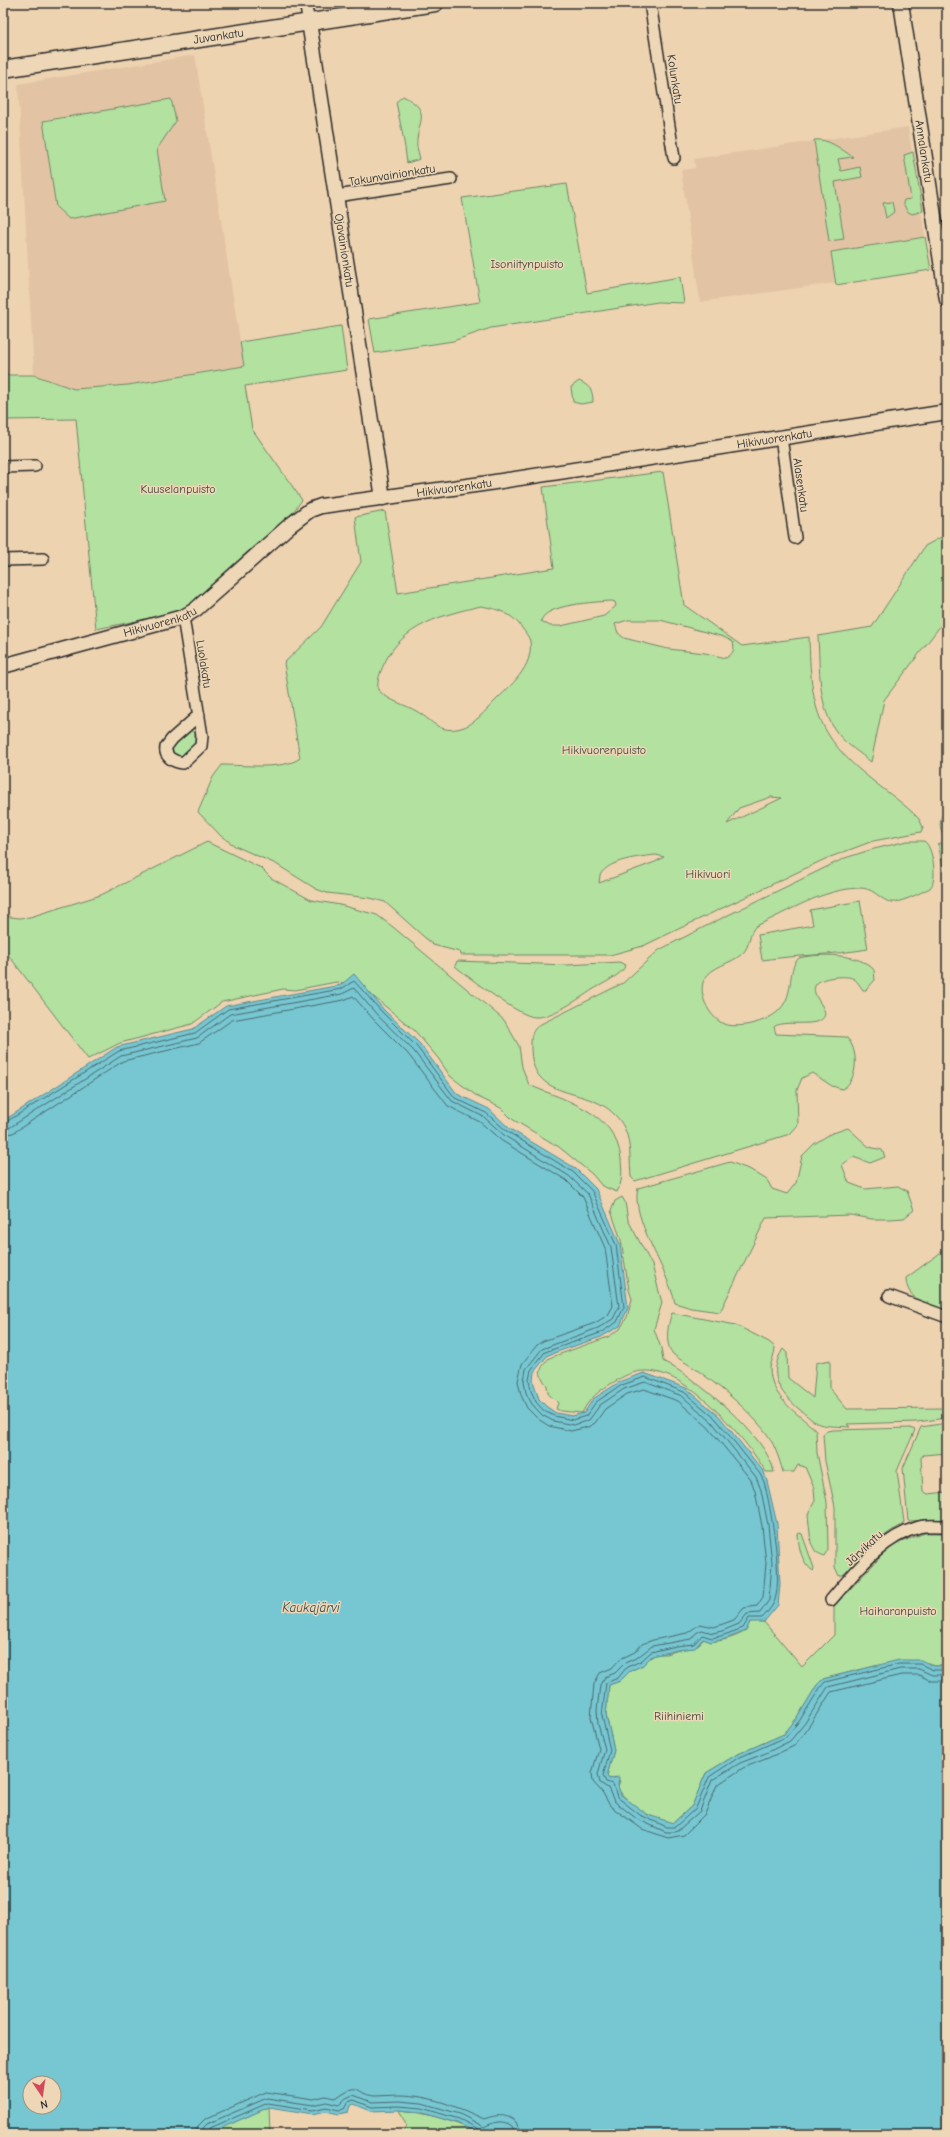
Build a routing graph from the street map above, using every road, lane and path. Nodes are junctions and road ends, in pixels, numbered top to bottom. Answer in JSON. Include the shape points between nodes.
{"nodes":[{"id":1,"x":306,"y":3,"type":"edge"},
{"id":2,"x":435,"y":3,"type":"edge"},
{"id":3,"x":650,"y":3,"type":"edge"},
{"id":4,"x":901,"y":3,"type":"edge"},
{"id":5,"x":309,"y":22,"type":"junction"},
{"id":6,"x":3,"y":69,"type":"edge"},
{"id":7,"x":674,"y":158,"type":"dead end"},
{"id":8,"x":451,"y":179,"type":"dead end"},
{"id":9,"x":336,"y":196,"type":"junction"},
{"id":10,"x":947,"y":300,"type":"edge"},
{"id":11,"x":947,"y":412,"type":"edge"},
{"id":12,"x":781,"y":437,"type":"junction"},
{"id":13,"x":35,"y":466,"type":"dead end"},
{"id":14,"x":3,"y":468,"type":"edge"},
{"id":15,"x":383,"y":498,"type":"junction"},
{"id":16,"x":795,"y":538,"type":"dead end"},
{"id":17,"x":43,"y":559,"type":"dead end"},
{"id":18,"x":3,"y":560,"type":"edge"},
{"id":19,"x":183,"y":617,"type":"junction"},
{"id":20,"x":3,"y":666,"type":"edge"},
{"id":21,"x":199,"y":715,"type":"dead end"},
{"id":22,"x":889,"y":1296,"type":"dead end"},
{"id":23,"x":947,"y":1317,"type":"edge"},
{"id":24,"x":947,"y":1526,"type":"edge"},
{"id":25,"x":831,"y":1600,"type":"dead end"}],
"edges":[{"from":1,"to":5,"type":"street","name":"Ojavainionkatu"},
{"from":2,"to":5,"type":"main road","name":"Juvankatu"},
{"from":3,"to":7,"type":"street","name":"Kolunkatu"},
{"from":4,"to":10,"type":"street","name":"Annalankatu"},
{"from":5,"to":6,"type":"main road","name":"Juvankatu"},
{"from":5,"to":9,"type":"street","name":"Ojavainionkatu"},
{"from":8,"to":9,"type":"street","name":"Takunvainionkatu"},
{"from":9,"to":15,"type":"street","name":"Ojavainionkatu"},
{"from":11,"to":12,"type":"street","name":"Hikivuorenkatu"},
{"from":12,"to":15,"type":"street","name":"Hikivuorenkatu"},
{"from":12,"to":16,"type":"street","name":"Alasenkatu"},
{"from":13,"to":14,"type":"street"},
{"from":15,"to":19,"type":"street","name":"Hikivuorenkatu","via":[[326,505],[310,510]]},
{"from":17,"to":18,"type":"street"},
{"from":19,"to":20,"type":"street","name":"Hikivuorenkatu"},
{"from":19,"to":21,"type":"street","name":"Luolakatu"},
{"from":22,"to":23,"type":"street"},
{"from":24,"to":25,"type":"street","name":"Järvikatu","via":[[921,1527],[902,1533],[883,1545]]}]}
